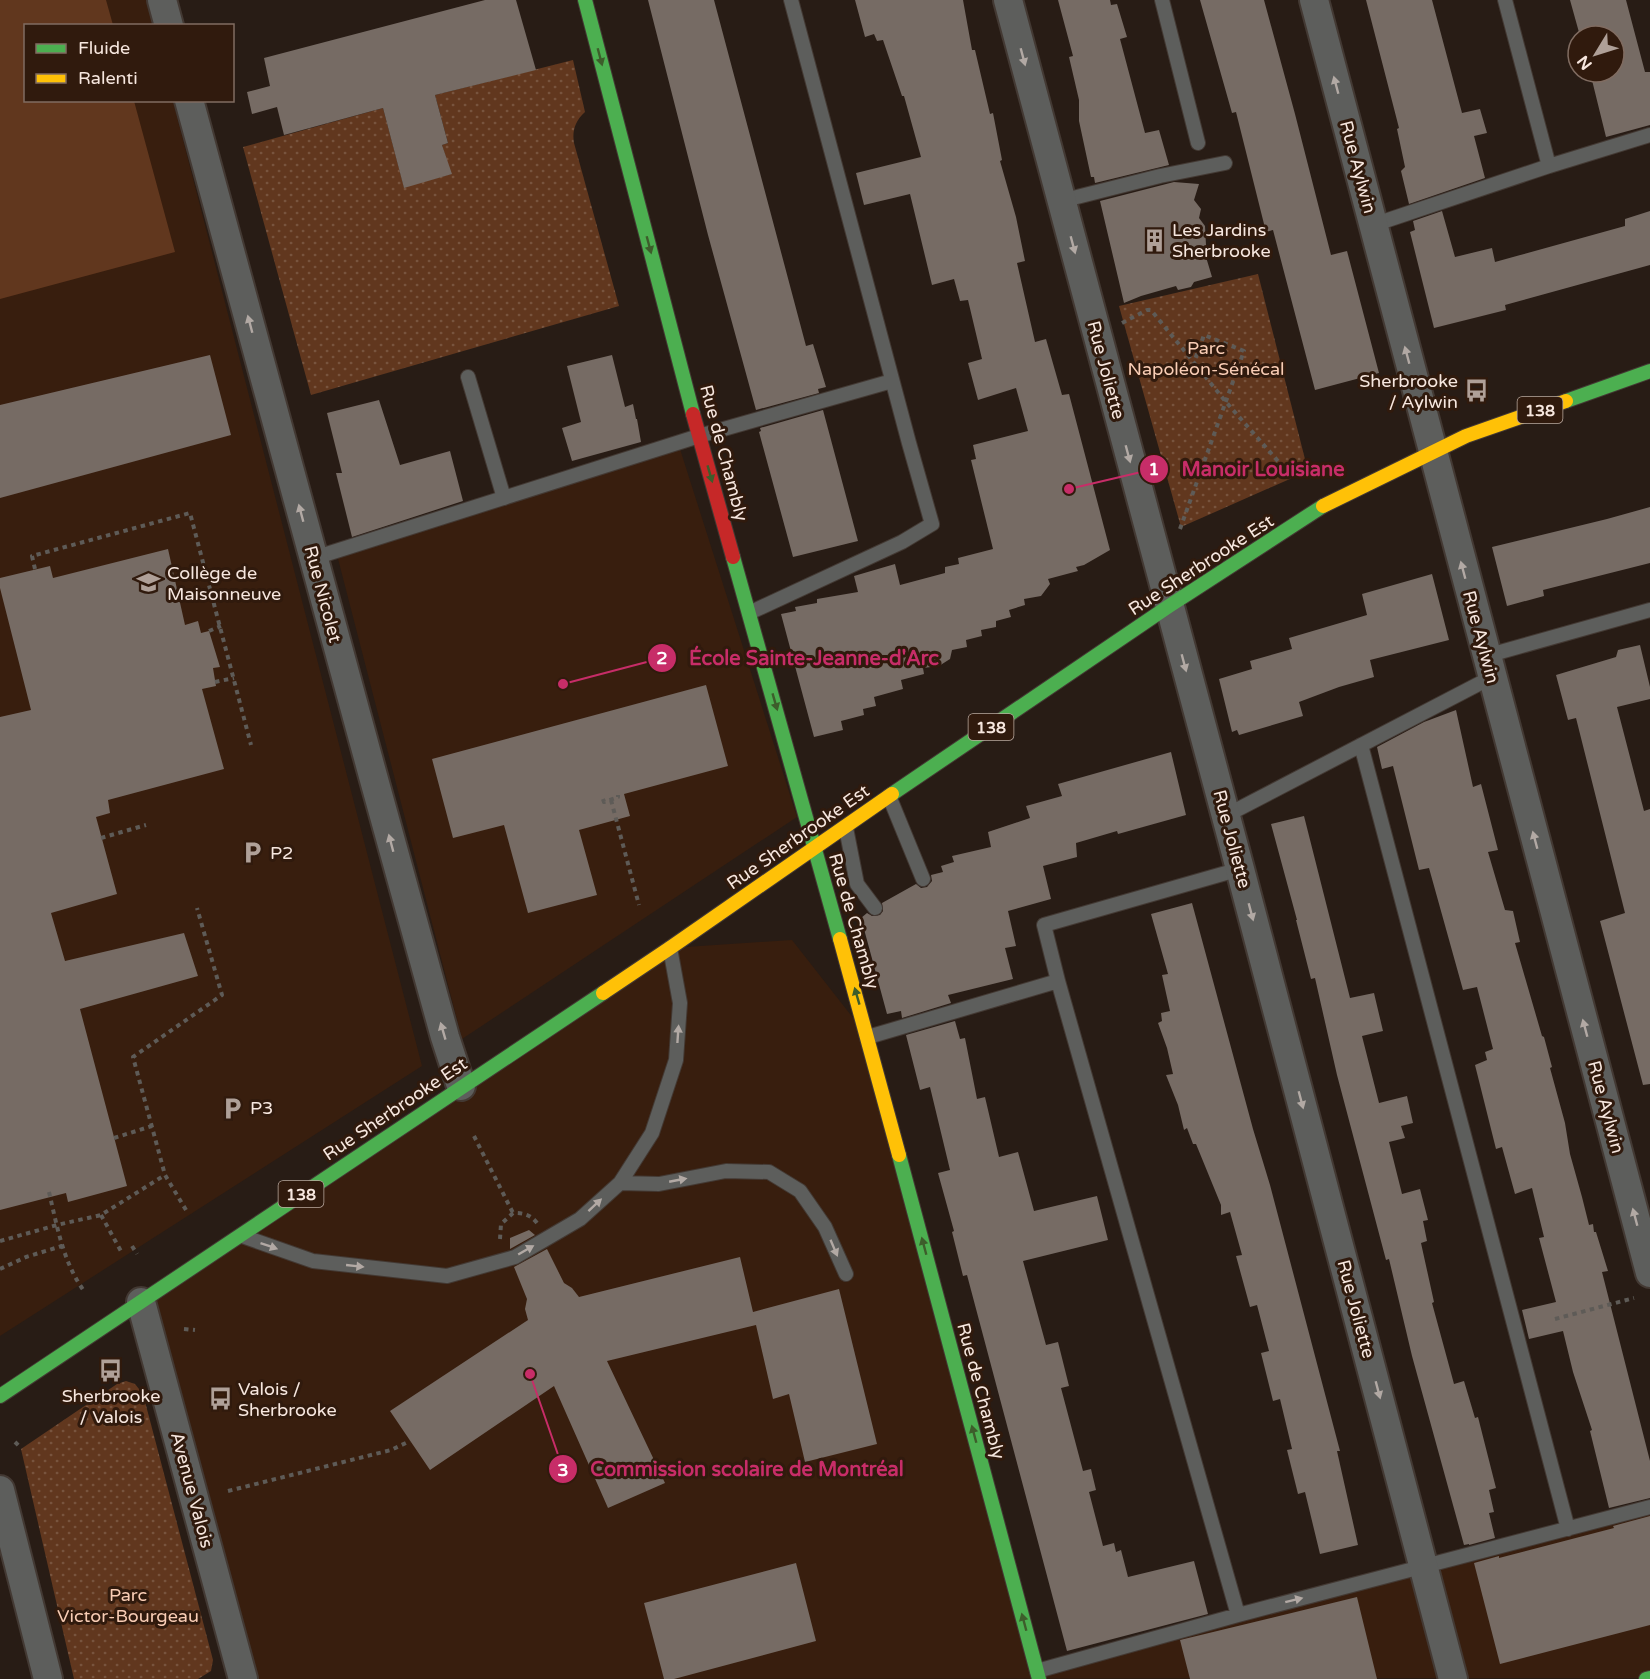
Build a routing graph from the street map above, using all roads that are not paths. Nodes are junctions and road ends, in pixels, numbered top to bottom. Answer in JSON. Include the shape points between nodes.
{"nodes":[{"id":1,"x":162,"y":0,"type":"edge"},
{"id":2,"x":585,"y":0,"type":"edge"},
{"id":3,"x":791,"y":0,"type":"edge"},
{"id":4,"x":1008,"y":0,"type":"edge"},
{"id":5,"x":1162,"y":0,"type":"edge"},
{"id":6,"x":1314,"y":0,"type":"edge"},
{"id":7,"x":1505,"y":0,"type":"edge"},
{"id":8,"x":168,"y":24,"type":"edge"},
{"id":9,"x":190,"y":102,"type":"edge"},
{"id":10,"x":1650,"y":135,"type":"edge"},
{"id":11,"x":1198,"y":143,"type":"dead end"},
{"id":12,"x":1225,"y":163,"type":"dead end"},
{"id":13,"x":1549,"y":166,"type":"junction"},
{"id":14,"x":1061,"y":201,"type":"junction"},
{"id":15,"x":1367,"y":227,"type":"junction"},
{"id":16,"x":1650,"y":371,"type":"edge"},
{"id":17,"x":468,"y":377,"type":"dead end"},
{"id":18,"x":892,"y":381,"type":"junction"},
{"id":19,"x":699,"y":436,"type":"junction"},
{"id":20,"x":1432,"y":452,"type":"junction"},
{"id":21,"x":504,"y":498,"type":"junction"},
{"id":22,"x":314,"y":558,"type":"junction"},
{"id":23,"x":1169,"y":606,"type":"junction"},
{"id":24,"x":1650,"y":610,"type":"edge"},
{"id":25,"x":749,"y":613,"type":"junction"},
{"id":26,"x":1489,"y":667,"type":"junction"},
{"id":27,"x":1361,"y":745,"type":"junction"},
{"id":28,"x":889,"y":796,"type":"junction"},
{"id":29,"x":1225,"y":816,"type":"junction"},
{"id":30,"x":846,"y":825,"type":"junction"},
{"id":31,"x":814,"y":847,"type":"junction"},
{"id":32,"x":1240,"y":869,"type":"junction"},
{"id":33,"x":923,"y":879,"type":"dead end"},
{"id":34,"x":875,"y":908,"type":"dead end"},
{"id":35,"x":670,"y":948,"type":"junction"},
{"id":36,"x":1058,"y":981,"type":"junction"},
{"id":37,"x":868,"y":1037,"type":"junction"},
{"id":38,"x":460,"y":1086,"type":"junction"},
{"id":39,"x":620,"y":1183,"type":"junction"},
{"id":40,"x":240,"y":1235,"type":"junction"},
{"id":41,"x":1650,"y":1273,"type":"edge"},
{"id":42,"x":846,"y":1274,"type":"dead end"},
{"id":43,"x":141,"y":1302,"type":"junction"},
{"id":44,"x":0,"y":1396,"type":"edge"},
{"id":45,"x":0,"y":1490,"type":"edge"},
{"id":46,"x":1650,"y":1507,"type":"edge"},
{"id":47,"x":1568,"y":1528,"type":"junction"},
{"id":48,"x":1424,"y":1567,"type":"junction"},
{"id":49,"x":1238,"y":1615,"type":"junction"},
{"id":50,"x":1038,"y":1675,"type":"edge"},
{"id":51,"x":48,"y":1679,"type":"edge"},
{"id":52,"x":243,"y":1679,"type":"edge"},
{"id":53,"x":1453,"y":1679,"type":"edge"}],
"edges":[{"from":1,"to":8,"type":"street"},
{"from":2,"to":19,"type":"main road","name":"Rue de Chambly","one_way":true},
{"from":3,"to":18,"type":"lane"},
{"from":4,"to":14,"type":"street","name":"Rue Joliette","one_way":true},
{"from":5,"to":11,"type":"lane"},
{"from":15,"to":6,"type":"street","name":"Rue Aylwin","one_way":true},
{"from":7,"to":13,"type":"lane"},
{"from":22,"to":9,"type":"street","name":"Rue Nicolet","one_way":true},
{"from":10,"to":13,"type":"lane"},
{"from":12,"to":14,"type":"lane"},
{"from":13,"to":15,"type":"lane"},
{"from":14,"to":23,"type":"street","name":"Rue Joliette","one_way":true},
{"from":20,"to":15,"type":"street","name":"Rue Aylwin","one_way":true},
{"from":16,"to":20,"type":"main road","name":"Rue Sherbrooke Est","number":"138","via":[[1466,436]]},
{"from":17,"to":21,"type":"lane"},
{"from":18,"to":19,"type":"lane"},
{"from":18,"to":25,"type":"lane","via":[[932,524],[902,542]]},
{"from":19,"to":21,"type":"lane"},
{"from":19,"to":25,"type":"main road","name":"Rue de Chambly","one_way":true},
{"from":20,"to":23,"type":"main road","name":"Rue Sherbrooke Est","number":"138","via":[[1322,507]]},
{"from":26,"to":20,"type":"street","name":"Rue Aylwin","one_way":true},
{"from":21,"to":22,"type":"lane"},
{"from":38,"to":22,"type":"street","name":"Rue Nicolet","one_way":true},
{"from":23,"to":28,"type":"main road","name":"Rue Sherbrooke Est","number":"138"},
{"from":23,"to":29,"type":"street","name":"Rue Joliette","one_way":true},
{"from":24,"to":26,"type":"lane"},
{"from":25,"to":31,"type":"main road","name":"Rue de Chambly","one_way":true},
{"from":26,"to":27,"type":"lane"},
{"from":41,"to":26,"type":"street","name":"Rue Aylwin","one_way":true},
{"from":27,"to":29,"type":"lane"},
{"from":27,"to":47,"type":"lane"},
{"from":28,"to":30,"type":"main road","name":"Rue Sherbrooke Est","number":"138"},
{"from":28,"to":33,"type":"lane"},
{"from":29,"to":32,"type":"street","name":"Rue Joliette"},
{"from":30,"to":31,"type":"main road","name":"Rue Sherbrooke Est","number":"138"},
{"from":30,"to":34,"type":"lane","via":[[857,884]]},
{"from":31,"to":35,"type":"main road","name":"Rue Sherbrooke Est","number":"138"},
{"from":37,"to":31,"type":"main road","name":"Rue de Chambly","one_way":true},
{"from":32,"to":36,"type":"lane","via":[[1044,925]]},
{"from":32,"to":48,"type":"street","name":"Rue Joliette","one_way":true},
{"from":35,"to":38,"type":"main road","name":"Rue Sherbrooke Est","number":"138"},
{"from":39,"to":35,"type":"lane","one_way":true,"via":[[652,1132],[676,1060],[680,1003]]},
{"from":36,"to":37,"type":"lane"},
{"from":36,"to":49,"type":"lane"},
{"from":50,"to":37,"type":"main road","name":"Rue de Chambly","one_way":true},
{"from":38,"to":40,"type":"main road","name":"Rue Sherbrooke Est","number":"138"},
{"from":40,"to":39,"type":"lane","one_way":true,"via":[[313,1261],[447,1276],[515,1257],[580,1219]]},
{"from":39,"to":42,"type":"lane","one_way":true,"via":[[659,1184],[726,1171],[769,1172],[800,1191],[825,1227]]},
{"from":40,"to":43,"type":"main road","name":"Rue Sherbrooke Est","number":"138"},
{"from":43,"to":44,"type":"main road","name":"Rue Sherbrooke Est","number":"138"},
{"from":43,"to":52,"type":"street","name":"Avenue Valois"},
{"from":45,"to":51,"type":"street"},
{"from":46,"to":47,"type":"lane"},
{"from":47,"to":48,"type":"lane"},
{"from":49,"to":48,"type":"lane","one_way":true},
{"from":48,"to":53,"type":"street","name":"Rue Joliette"},
{"from":49,"to":50,"type":"lane"}]}
